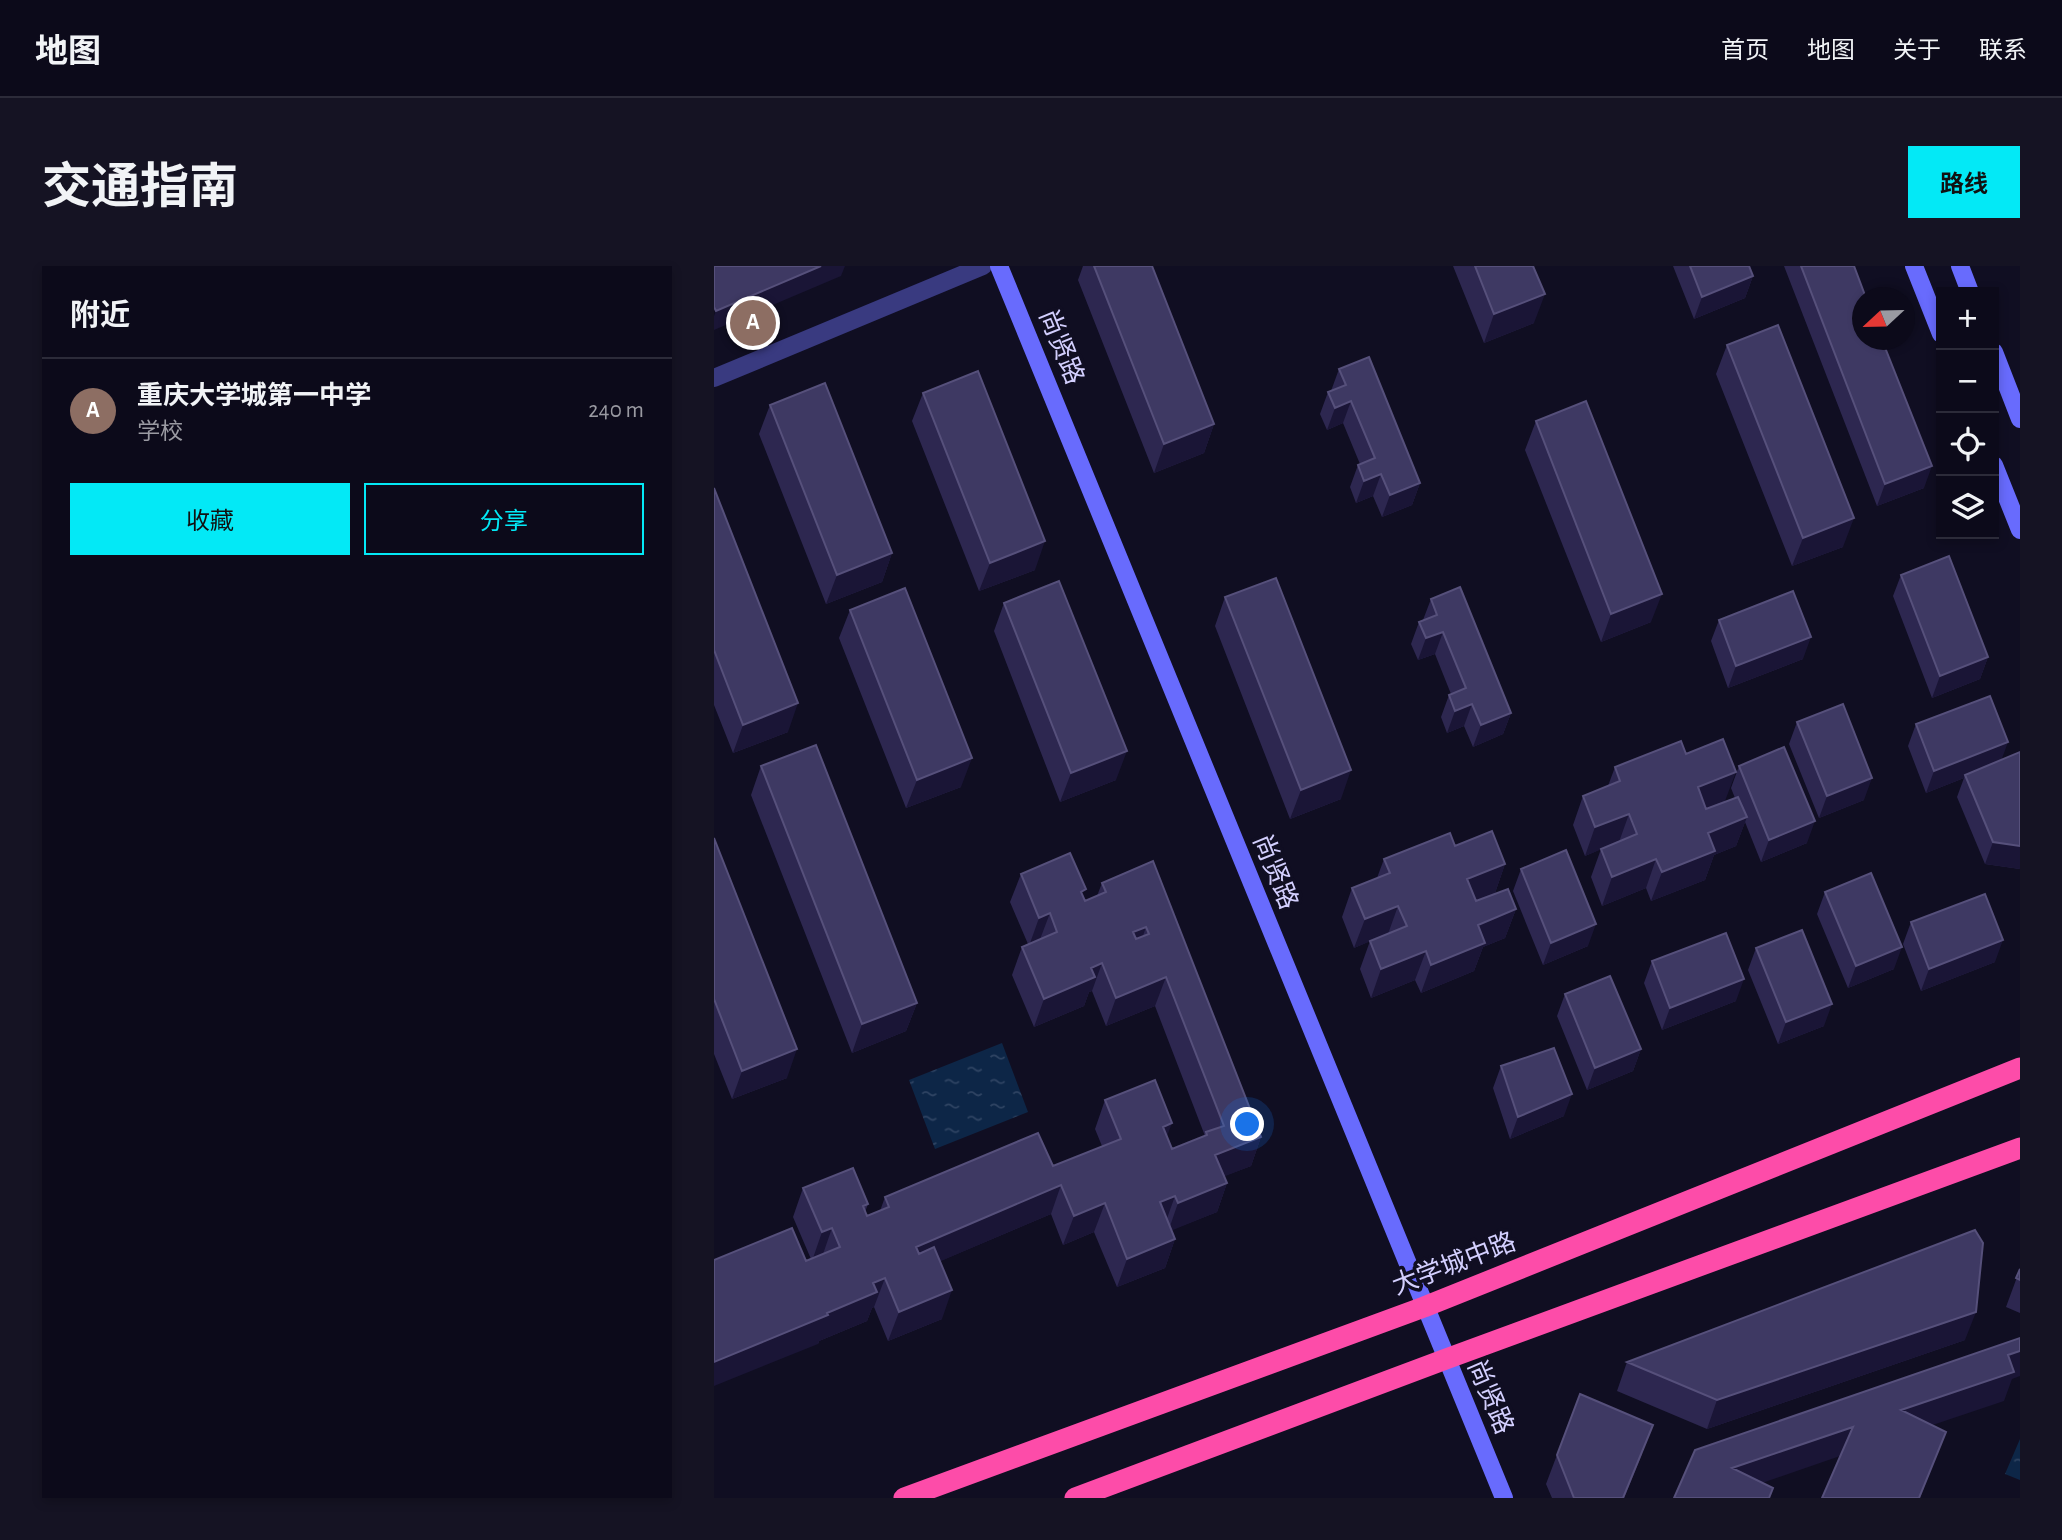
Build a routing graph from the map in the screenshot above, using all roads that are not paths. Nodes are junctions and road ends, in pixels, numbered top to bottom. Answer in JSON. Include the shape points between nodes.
{"nodes":[{"id":1,"x":983,"y":266,"type":"edge"},
{"id":2,"x":999,"y":266,"type":"edge"},
{"id":3,"x":1914,"y":266,"type":"edge"},
{"id":4,"x":1960,"y":266,"type":"edge"},
{"id":5,"x":1968,"y":287,"type":"edge"},
{"id":6,"x":1936,"y":321,"type":"edge"},
{"id":7,"x":1999,"y":365,"type":"edge"},
{"id":8,"x":714,"y":378,"type":"edge"},
{"id":9,"x":2020,"y":419,"type":"edge"},
{"id":10,"x":1998,"y":476,"type":"edge"},
{"id":11,"x":2020,"y":530,"type":"edge"},
{"id":12,"x":2020,"y":1068,"type":"edge"},
{"id":13,"x":2020,"y":1149,"type":"edge"},
{"id":14,"x":1424,"y":1307,"type":"junction"},
{"id":15,"x":1446,"y":1359,"type":"junction"},
{"id":16,"x":904,"y":1498,"type":"edge"},
{"id":17,"x":1075,"y":1498,"type":"edge"},
{"id":18,"x":1504,"y":1498,"type":"edge"}],
"edges":[{"from":1,"to":8,"type":"street"},
{"from":2,"to":14,"type":"street","name":"尚贤路"},
{"from":3,"to":6,"type":"street"},
{"from":4,"to":5,"type":"street"},
{"from":7,"to":9,"type":"street"},
{"from":10,"to":11,"type":"street"},
{"from":12,"to":14,"type":"highway","name":"大学城中路"},
{"from":13,"to":15,"type":"highway"},
{"from":14,"to":15,"type":"street","name":"尚贤路"},
{"from":14,"to":16,"type":"highway","name":"大学城中路"},
{"from":15,"to":17,"type":"highway"},
{"from":15,"to":18,"type":"street","name":"尚贤路"}]}
